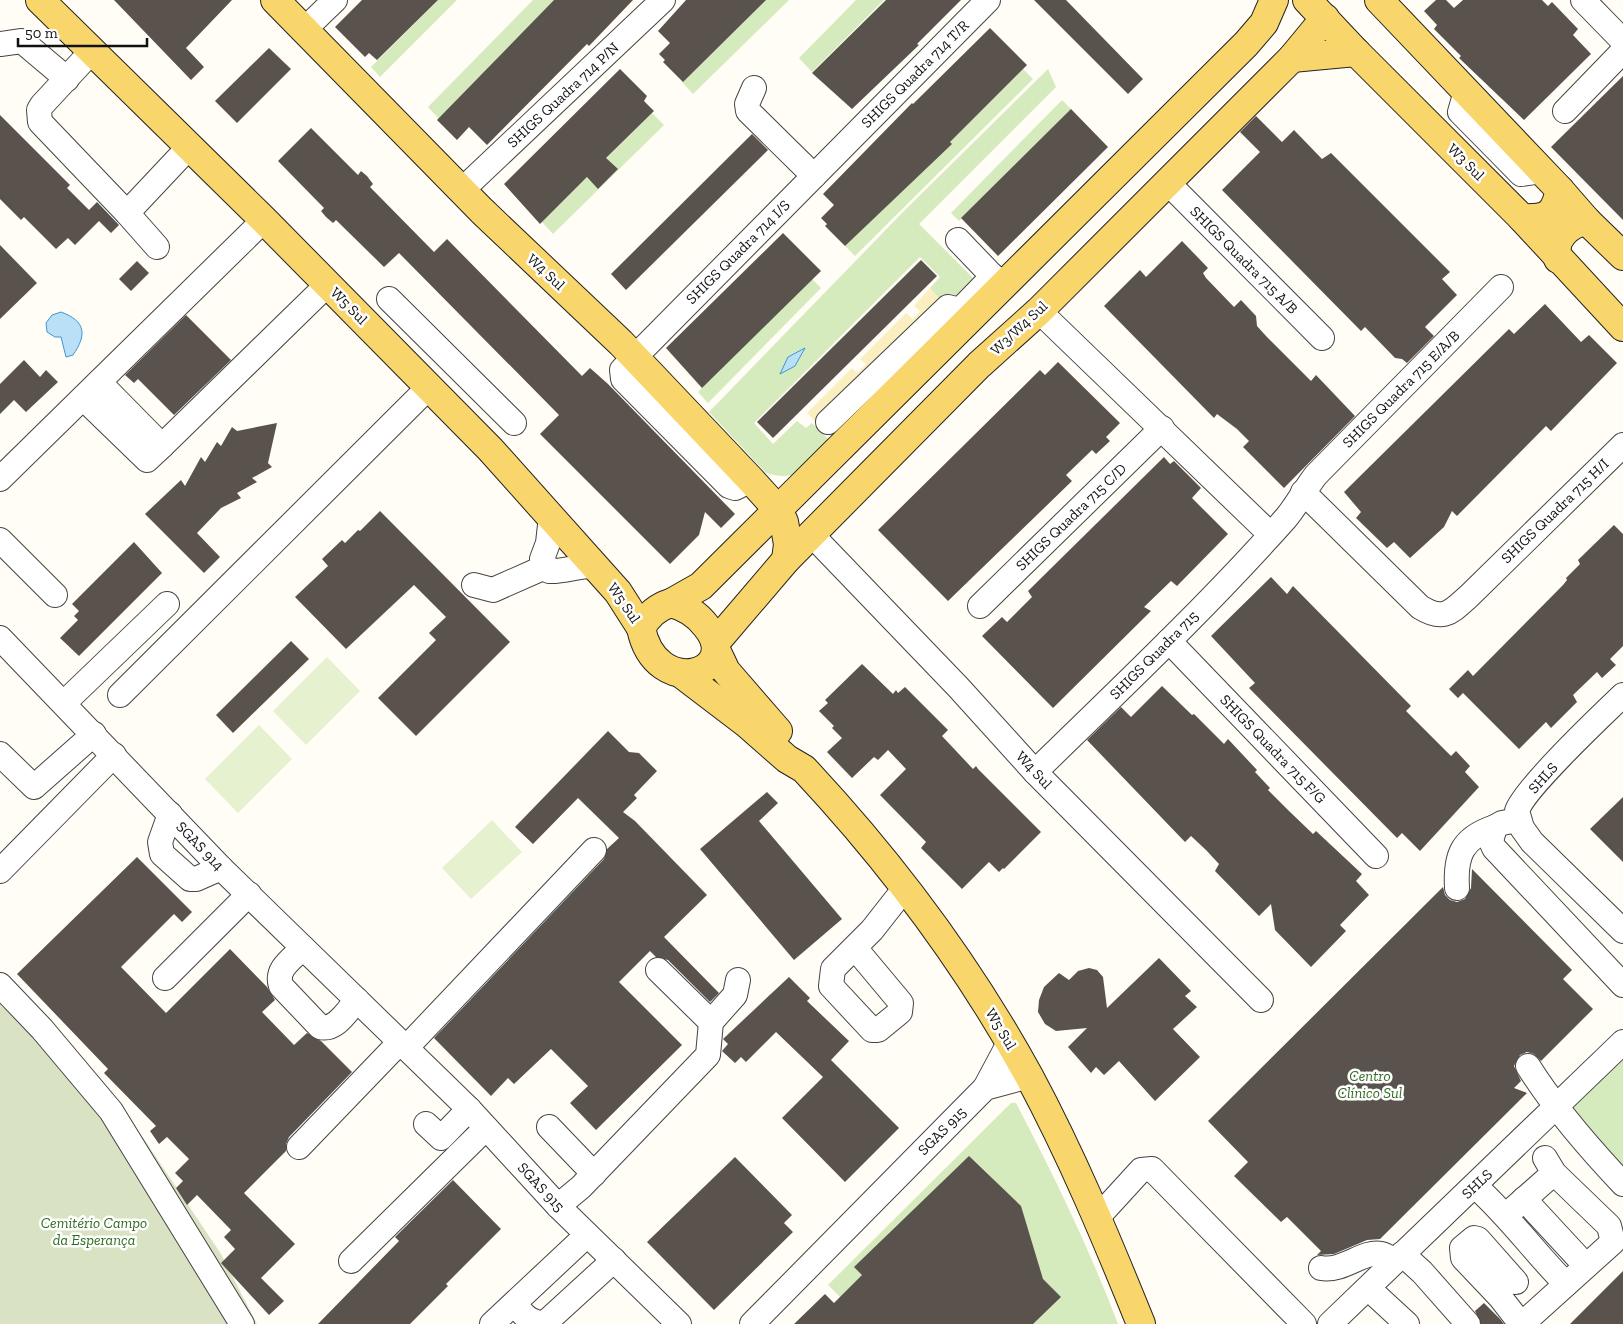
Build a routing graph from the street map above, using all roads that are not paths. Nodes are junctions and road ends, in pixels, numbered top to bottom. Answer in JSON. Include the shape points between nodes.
{"nodes":[{"id":1,"x":274,"y":0,"type":"edge"},
{"id":2,"x":335,"y":0,"type":"edge"},
{"id":3,"x":663,"y":0,"type":"edge"},
{"id":4,"x":988,"y":0,"type":"edge"},
{"id":5,"x":1274,"y":0,"type":"edge"},
{"id":6,"x":1379,"y":0,"type":"edge"},
{"id":7,"x":1583,"y":0,"type":"edge"},
{"id":8,"x":51,"y":4,"type":"edge"},
{"id":9,"x":1318,"y":6,"type":"edge"},
{"id":10,"x":304,"y":30,"type":"junction"},
{"id":11,"x":1623,"y":41,"type":"edge"},
{"id":12,"x":0,"y":44,"type":"edge"},
{"id":13,"x":1623,"y":51,"type":"edge"},
{"id":14,"x":92,"y":52,"type":"junction"},
{"id":15,"x":1356,"y":52,"type":"junction"},
{"id":16,"x":1292,"y":58,"type":"junction"},
{"id":17,"x":66,"y":79,"type":"junction"},
{"id":18,"x":754,"y":88,"type":"dead end"},
{"id":19,"x":1190,"y":99,"type":"junction"},
{"id":20,"x":1565,"y":111,"type":"dead end"},
{"id":21,"x":1220,"y":129,"type":"junction"},
{"id":22,"x":190,"y":146,"type":"junction"},
{"id":23,"x":842,"y":148,"type":"joint"},
{"id":24,"x":814,"y":176,"type":"junction"},
{"id":25,"x":1551,"y":180,"type":"junction"},
{"id":26,"x":1167,"y":182,"type":"junction"},
{"id":27,"x":462,"y":190,"type":"junction"},
{"id":28,"x":127,"y":213,"type":"junction"},
{"id":29,"x":1522,"y":218,"type":"junction"},
{"id":30,"x":264,"y":220,"type":"junction"},
{"id":31,"x":1587,"y":222,"type":"junction"},
{"id":32,"x":958,"y":240,"type":"dead end"},
{"id":33,"x":157,"y":247,"type":"dead end"},
{"id":34,"x":1623,"y":256,"type":"edge"},
{"id":35,"x":1558,"y":259,"type":"junction"},
{"id":36,"x":998,"y":281,"type":"junction"},
{"id":37,"x":328,"y":285,"type":"junction"},
{"id":38,"x":1501,"y":288,"type":"dead end"},
{"id":39,"x":389,"y":300,"type":"dead end"},
{"id":40,"x":1039,"y":310,"type":"junction"},
{"id":41,"x":1623,"y":327,"type":"edge"},
{"id":42,"x":951,"y":336,"type":"junction"},
{"id":43,"x":1322,"y":338,"type":"dead end"},
{"id":44,"x":635,"y":357,"type":"junction"},
{"id":45,"x":979,"y":365,"type":"junction"},
{"id":46,"x":429,"y":387,"type":"junction"},
{"id":47,"x":91,"y":390,"type":"junction"},
{"id":48,"x":828,"y":422,"type":"dead end"},
{"id":49,"x":514,"y":423,"type":"dead end"},
{"id":50,"x":1162,"y":428,"type":"junction"},
{"id":51,"x":1623,"y":445,"type":"edge"},
{"id":52,"x":0,"y":479,"type":"edge"},
{"id":53,"x":751,"y":480,"type":"junction"},
{"id":54,"x":803,"y":486,"type":"junction"},
{"id":55,"x":1303,"y":492,"type":"junction"},
{"id":56,"x":779,"y":511,"type":"junction"},
{"id":57,"x":551,"y":516,"type":"junction"},
{"id":58,"x":811,"y":534,"type":"junction"},
{"id":59,"x":1270,"y":534,"type":"junction"},
{"id":60,"x":0,"y":540,"type":"edge"},
{"id":61,"x":786,"y":560,"type":"junction"},
{"id":62,"x":545,"y":566,"type":"junction"},
{"id":63,"x":595,"y":566,"type":"junction"},
{"id":64,"x":474,"y":584,"type":"dead end"},
{"id":65,"x":55,"y":595,"type":"dead end"},
{"id":66,"x":167,"y":604,"type":"dead end"},
{"id":67,"x":671,"y":604,"type":"junction"},
{"id":68,"x":980,"y":606,"type":"dead end"},
{"id":69,"x":641,"y":628,"type":"junction"},
{"id":70,"x":0,"y":638,"type":"edge"},
{"id":71,"x":1169,"y":641,"type":"junction"},
{"id":72,"x":716,"y":646,"type":"junction"},
{"id":73,"x":683,"y":674,"type":"junction"},
{"id":74,"x":120,"y":695,"type":"dead end"},
{"id":75,"x":1623,"y":695,"type":"edge"},
{"id":76,"x":64,"y":703,"type":"junction"},
{"id":77,"x":94,"y":734,"type":"junction"},
{"id":78,"x":0,"y":754,"type":"edge"},
{"id":79,"x":114,"y":755,"type":"junction"},
{"id":80,"x":804,"y":769,"type":"junction"},
{"id":81,"x":1035,"y":772,"type":"junction"},
{"id":82,"x":34,"y":786,"type":"junction"},
{"id":83,"x":59,"y":811,"type":"junction"},
{"id":84,"x":170,"y":814,"type":"junction"},
{"id":85,"x":1518,"y":820,"type":"junction"},
{"id":86,"x":1495,"y":827,"type":"junction"},
{"id":87,"x":594,"y":850,"type":"dead end"},
{"id":88,"x":1376,"y":856,"type":"dead end"},
{"id":89,"x":221,"y":868,"type":"junction"},
{"id":90,"x":0,"y":871,"type":"edge"},
{"id":91,"x":905,"y":888,"type":"junction"},
{"id":92,"x":1457,"y":888,"type":"dead end"},
{"id":93,"x":249,"y":894,"type":"junction"},
{"id":94,"x":1623,"y":931,"type":"edge"},
{"id":95,"x":303,"y":948,"type":"junction"},
{"id":96,"x":854,"y":948,"type":"dead end"},
{"id":97,"x":658,"y":970,"type":"dead end"},
{"id":98,"x":165,"y":978,"type":"dead end"},
{"id":99,"x":738,"y":980,"type":"dead end"},
{"id":100,"x":0,"y":985,"type":"edge"},
{"id":101,"x":1623,"y":985,"type":"edge"},
{"id":102,"x":356,"y":1000,"type":"junction"},
{"id":103,"x":1262,"y":1000,"type":"dead end"},
{"id":104,"x":711,"y":1022,"type":"junction"},
{"id":105,"x":1623,"y":1042,"type":"edge"},
{"id":106,"x":1009,"y":1043,"type":"junction"},
{"id":107,"x":403,"y":1045,"type":"junction"},
{"id":108,"x":1528,"y":1066,"type":"dead end"},
{"id":109,"x":1029,"y":1076,"type":"junction"},
{"id":110,"x":985,"y":1088,"type":"junction"},
{"id":111,"x":468,"y":1109,"type":"junction"},
{"id":112,"x":1556,"y":1109,"type":"junction"},
{"id":113,"x":426,"y":1124,"type":"dead end"},
{"id":114,"x":549,"y":1126,"type":"dead end"},
{"id":115,"x":486,"y":1128,"type":"junction"},
{"id":116,"x":299,"y":1147,"type":"dead end"},
{"id":117,"x":594,"y":1174,"type":"junction"},
{"id":118,"x":1623,"y":1184,"type":"edge"},
{"id":119,"x":1475,"y":1186,"type":"junction"},
{"id":120,"x":1524,"y":1199,"type":"junction"},
{"id":121,"x":558,"y":1206,"type":"junction"},
{"id":122,"x":1505,"y":1215,"type":"junction"},
{"id":123,"x":1098,"y":1217,"type":"junction"},
{"id":124,"x":587,"y":1235,"type":"junction"},
{"id":125,"x":1399,"y":1258,"type":"junction"},
{"id":126,"x":614,"y":1260,"type":"junction"},
{"id":127,"x":1542,"y":1260,"type":"junction"},
{"id":128,"x":351,"y":1261,"type":"dead end"},
{"id":129,"x":1586,"y":1266,"type":"junction"},
{"id":130,"x":1322,"y":1268,"type":"dead end"},
{"id":131,"x":1566,"y":1284,"type":"junction"},
{"id":132,"x":1368,"y":1288,"type":"junction"},
{"id":133,"x":514,"y":1304,"type":"junction"},
{"id":134,"x":1300,"y":1320,"type":"edge"},
{"id":135,"x":1334,"y":1322,"type":"edge"},
{"id":136,"x":242,"y":1324,"type":"edge"},
{"id":137,"x":492,"y":1324,"type":"edge"},
{"id":138,"x":679,"y":1324,"type":"edge"},
{"id":139,"x":752,"y":1324,"type":"edge"},
{"id":140,"x":1141,"y":1324,"type":"edge"},
{"id":141,"x":1407,"y":1324,"type":"edge"},
{"id":142,"x":1468,"y":1324,"type":"edge"},
{"id":143,"x":1521,"y":1324,"type":"edge"}],
"edges":[{"from":1,"to":10,"type":"main road","name":"W4 Sul"},
{"from":2,"to":10,"type":"street"},
{"from":3,"to":27,"type":"street","name":"SHIGS Quadra 714 P/N"},
{"from":4,"to":23,"type":"street","name":"SHIGS Quadra 714 T/R"},
{"from":5,"to":19,"type":"main road","via":[[1264,24]]},
{"from":6,"to":25,"type":"main road"},
{"from":7,"to":11,"type":"street"},
{"from":8,"to":14,"type":"main road","name":"W5 Sul"},
{"from":9,"to":15,"type":"main road","name":"W3 Sul"},
{"from":9,"to":16,"type":"main road","name":"W3/W4 Sul"},
{"from":10,"to":27,"type":"main road","name":"W4 Sul"},
{"from":12,"to":17,"type":"street","via":[[22,41]]},
{"from":13,"to":20,"type":"street"},
{"from":14,"to":17,"type":"street"},
{"from":14,"to":22,"type":"main road","name":"W5 Sul"},
{"from":15,"to":16,"type":"main road"},
{"from":15,"to":29,"type":"main road","name":"W3 Sul"},
{"from":16,"to":21,"type":"main road","name":"W3/W4 Sul"},
{"from":17,"to":28,"type":"street","via":[[42,105],[40,122]]},
{"from":18,"to":24,"type":"street","via":[[746,104],[748,111]]},
{"from":19,"to":21,"type":"main road"},
{"from":19,"to":36,"type":"main road"},
{"from":21,"to":26,"type":"main road","name":"W3/W4 Sul"},
{"from":22,"to":28,"type":"street"},
{"from":22,"to":30,"type":"main road","name":"W5 Sul"},
{"from":23,"to":24,"type":"street","name":"SHIGS Quadra 714 I/S"},
{"from":24,"to":44,"type":"street","name":"SHIGS Quadra 714 I/S"},
{"from":25,"to":29,"type":"main road","via":[[1557,202],[1550,214],[1538,219]]},
{"from":25,"to":31,"type":"main road"},
{"from":26,"to":40,"type":"main road","name":"W3/W4 Sul"},
{"from":26,"to":43,"type":"street","name":"SHIGS Quadra 715 A/B"},
{"from":27,"to":44,"type":"main road","name":"W4 Sul"},
{"from":28,"to":33,"type":"street"},
{"from":29,"to":35,"type":"main road","name":"W3 Sul"},
{"from":30,"to":37,"type":"main road","name":"W5 Sul"},
{"from":30,"to":47,"type":"street"},
{"from":31,"to":34,"type":"main road"},
{"from":31,"to":35,"type":"main road","via":[[1574,224],[1562,236],[1556,246]]},
{"from":32,"to":36,"type":"street"},
{"from":35,"to":41,"type":"main road","name":"W3 Sul"},
{"from":36,"to":42,"type":"main road"},
{"from":36,"to":48,"type":"street","via":[[960,310],[948,307]]},
{"from":37,"to":46,"type":"main road","name":"W5 Sul"},
{"from":37,"to":47,"type":"street","via":[[162,446]]},
{"from":38,"to":55,"type":"street","name":"SHIGS Quadra 715 E/A/B"},
{"from":39,"to":49,"type":"street"},
{"from":40,"to":45,"type":"main road","name":"W3/W4 Sul"},
{"from":40,"to":50,"type":"street"},
{"from":42,"to":45,"type":"main road"},
{"from":42,"to":54,"type":"main road"},
{"from":44,"to":53,"type":"main road","name":"W4 Sul"},
{"from":45,"to":58,"type":"main road","name":"W3/W4 Sul"},
{"from":46,"to":57,"type":"main road","name":"W5 Sul"},
{"from":46,"to":74,"type":"street"},
{"from":47,"to":52,"type":"street"},
{"from":50,"to":59,"type":"street"},
{"from":50,"to":68,"type":"street","name":"SHIGS Quadra 715 C/D"},
{"from":51,"to":55,"type":"street","name":"SHIGS Quadra 715 H/I","via":[[1469,596],[1446,614],[1435,615],[1420,607]]},
{"from":53,"to":54,"type":"main road","via":[[777,492]]},
{"from":53,"to":56,"type":"main road","name":"W4 Sul"},
{"from":54,"to":56,"type":"main road"},
{"from":55,"to":59,"type":"street","name":"SHIGS Quadra 715","via":[[1287,517]]},
{"from":56,"to":61,"type":"main road","name":"W4 Sul","via":[[786,533]]},
{"from":56,"to":67,"type":"main road","via":[[701,586]]},
{"from":57,"to":62,"type":"street","via":[[548,543],[542,559]]},
{"from":57,"to":63,"type":"main road","name":"W5 Sul"},
{"from":58,"to":61,"type":"main road","name":"W3/W4 Sul"},
{"from":58,"to":81,"type":"street","name":"W4 Sul"},
{"from":59,"to":71,"type":"street","name":"SHIGS Quadra 715"},
{"from":60,"to":65,"type":"street"},
{"from":61,"to":72,"type":"main road","name":"W3/W4 Sul"},
{"from":62,"to":63,"type":"street","via":[[549,571],[557,572],[582,565]]},
{"from":62,"to":64,"type":"street","via":[[493,590]]},
{"from":63,"to":69,"type":"main road","name":"W5 Sul","via":[[618,592]]},
{"from":66,"to":76,"type":"street"},
{"from":67,"to":69,"type":"main road","via":[[656,609]]},
{"from":67,"to":72,"type":"main road","via":[[693,612],[710,630]]},
{"from":69,"to":73,"type":"main road","via":[[644,642],[652,654],[663,665]]},
{"from":70,"to":76,"type":"street","name":"SGAS 914"},
{"from":71,"to":81,"type":"street","name":"SHIGS Quadra 715"},
{"from":71,"to":88,"type":"street","name":"SHIGS Quadra 715 F/G"},
{"from":72,"to":73,"type":"main road","via":[[712,661],[696,672]]},
{"from":72,"to":80,"type":"main road","name":"W5 Sul","via":[[726,671],[786,739]]},
{"from":73,"to":80,"type":"main road","name":"W5 Sul","via":[[787,759]]},
{"from":75,"to":85,"type":"street","name":"SHLS","via":[[1530,792],[1518,807]]},
{"from":76,"to":77,"type":"street","name":"SGAS 914"},
{"from":77,"to":79,"type":"street","name":"SGAS 914"},
{"from":77,"to":82,"type":"street"},
{"from":78,"to":82,"type":"street"},
{"from":79,"to":83,"type":"street"},
{"from":79,"to":84,"type":"street","name":"SGAS 914"},
{"from":80,"to":91,"type":"main road","name":"W5 Sul"},
{"from":81,"to":103,"type":"street","name":"W4 Sul"},
{"from":82,"to":83,"type":"street"},
{"from":83,"to":90,"type":"street"},
{"from":84,"to":89,"type":"street","name":"SGAS 914"},
{"from":84,"to":89,"type":"street","via":[[160,842],[162,854],[190,879]]},
{"from":85,"to":86,"type":"street"},
{"from":85,"to":94,"type":"street","via":[[1532,842]]},
{"from":86,"to":92,"type":"street","via":[[1475,835],[1465,846],[1457,865]]},
{"from":86,"to":101,"type":"street","via":[[1494,848]]},
{"from":87,"to":107,"type":"street"},
{"from":89,"to":93,"type":"street","name":"SGAS 914"},
{"from":91,"to":96,"type":"street"},
{"from":91,"to":106,"type":"main road","name":"W5 Sul","via":[[980,995]]},
{"from":93,"to":95,"type":"street","name":"SGAS 914"},
{"from":93,"to":98,"type":"street"},
{"from":95,"to":102,"type":"street","name":"SGAS 914"},
{"from":95,"to":102,"type":"street","via":[[279,972],[278,980],[320,1027],[333,1026]]},
{"from":97,"to":104,"type":"street"},
{"from":99,"to":104,"type":"street","via":[[735,995]]},
{"from":100,"to":136,"type":"street","via":[[111,1111]]},
{"from":102,"to":107,"type":"street","name":"SGAS 914"},
{"from":104,"to":117,"type":"street","via":[[708,1055]]},
{"from":105,"to":112,"type":"street","name":"SHLS"},
{"from":106,"to":109,"type":"main road","name":"W5 Sul"},
{"from":106,"to":110,"type":"street","name":"SGAS 915"},
{"from":107,"to":111,"type":"street","name":"SGAS 915"},
{"from":107,"to":116,"type":"street"},
{"from":108,"to":112,"type":"street"},
{"from":109,"to":110,"type":"street"},
{"from":109,"to":123,"type":"main road","name":"W5 Sul"},
{"from":110,"to":139,"type":"street","name":"SGAS 915"},
{"from":111,"to":113,"type":"street","via":[[441,1138]]},
{"from":111,"to":115,"type":"street","name":"SGAS 915"},
{"from":112,"to":118,"type":"street"},
{"from":112,"to":119,"type":"street","name":"SHLS"},
{"from":114,"to":117,"type":"street"},
{"from":115,"to":121,"type":"street","name":"SGAS 915"},
{"from":115,"to":128,"type":"street"},
{"from":117,"to":121,"type":"street"},
{"from":119,"to":122,"type":"street"},
{"from":119,"to":125,"type":"street","name":"SHLS"},
{"from":120,"to":122,"type":"street"},
{"from":120,"to":129,"type":"street"},
{"from":120,"to":129,"type":"street","via":[[1550,1166],[1609,1226],[1613,1242]]},
{"from":121,"to":124,"type":"street","name":"SGAS 915"},
{"from":122,"to":127,"type":"street"},
{"from":123,"to":134,"type":"street","via":[[1141,1170],[1152,1169]]},
{"from":123,"to":140,"type":"main road","name":"W5 Sul"},
{"from":124,"to":126,"type":"street","name":"SGAS 915"},
{"from":124,"to":133,"type":"street"},
{"from":125,"to":130,"type":"street","via":[[1372,1254],[1333,1270]]},
{"from":125,"to":132,"type":"street","name":"SHLS"},
{"from":125,"to":142,"type":"street","via":[[1422,1272]]},
{"from":126,"to":133,"type":"street","via":[[545,1323],[527,1319]]},
{"from":126,"to":138,"type":"street","name":"SGAS 915"},
{"from":127,"to":131,"type":"street"},
{"from":127,"to":143,"type":"street","via":[[1508,1289]]},
{"from":129,"to":131,"type":"street"},
{"from":131,"to":143,"type":"street"},
{"from":132,"to":135,"type":"street","name":"SHLS"},
{"from":132,"to":141,"type":"street"},
{"from":133,"to":137,"type":"street"}]}
